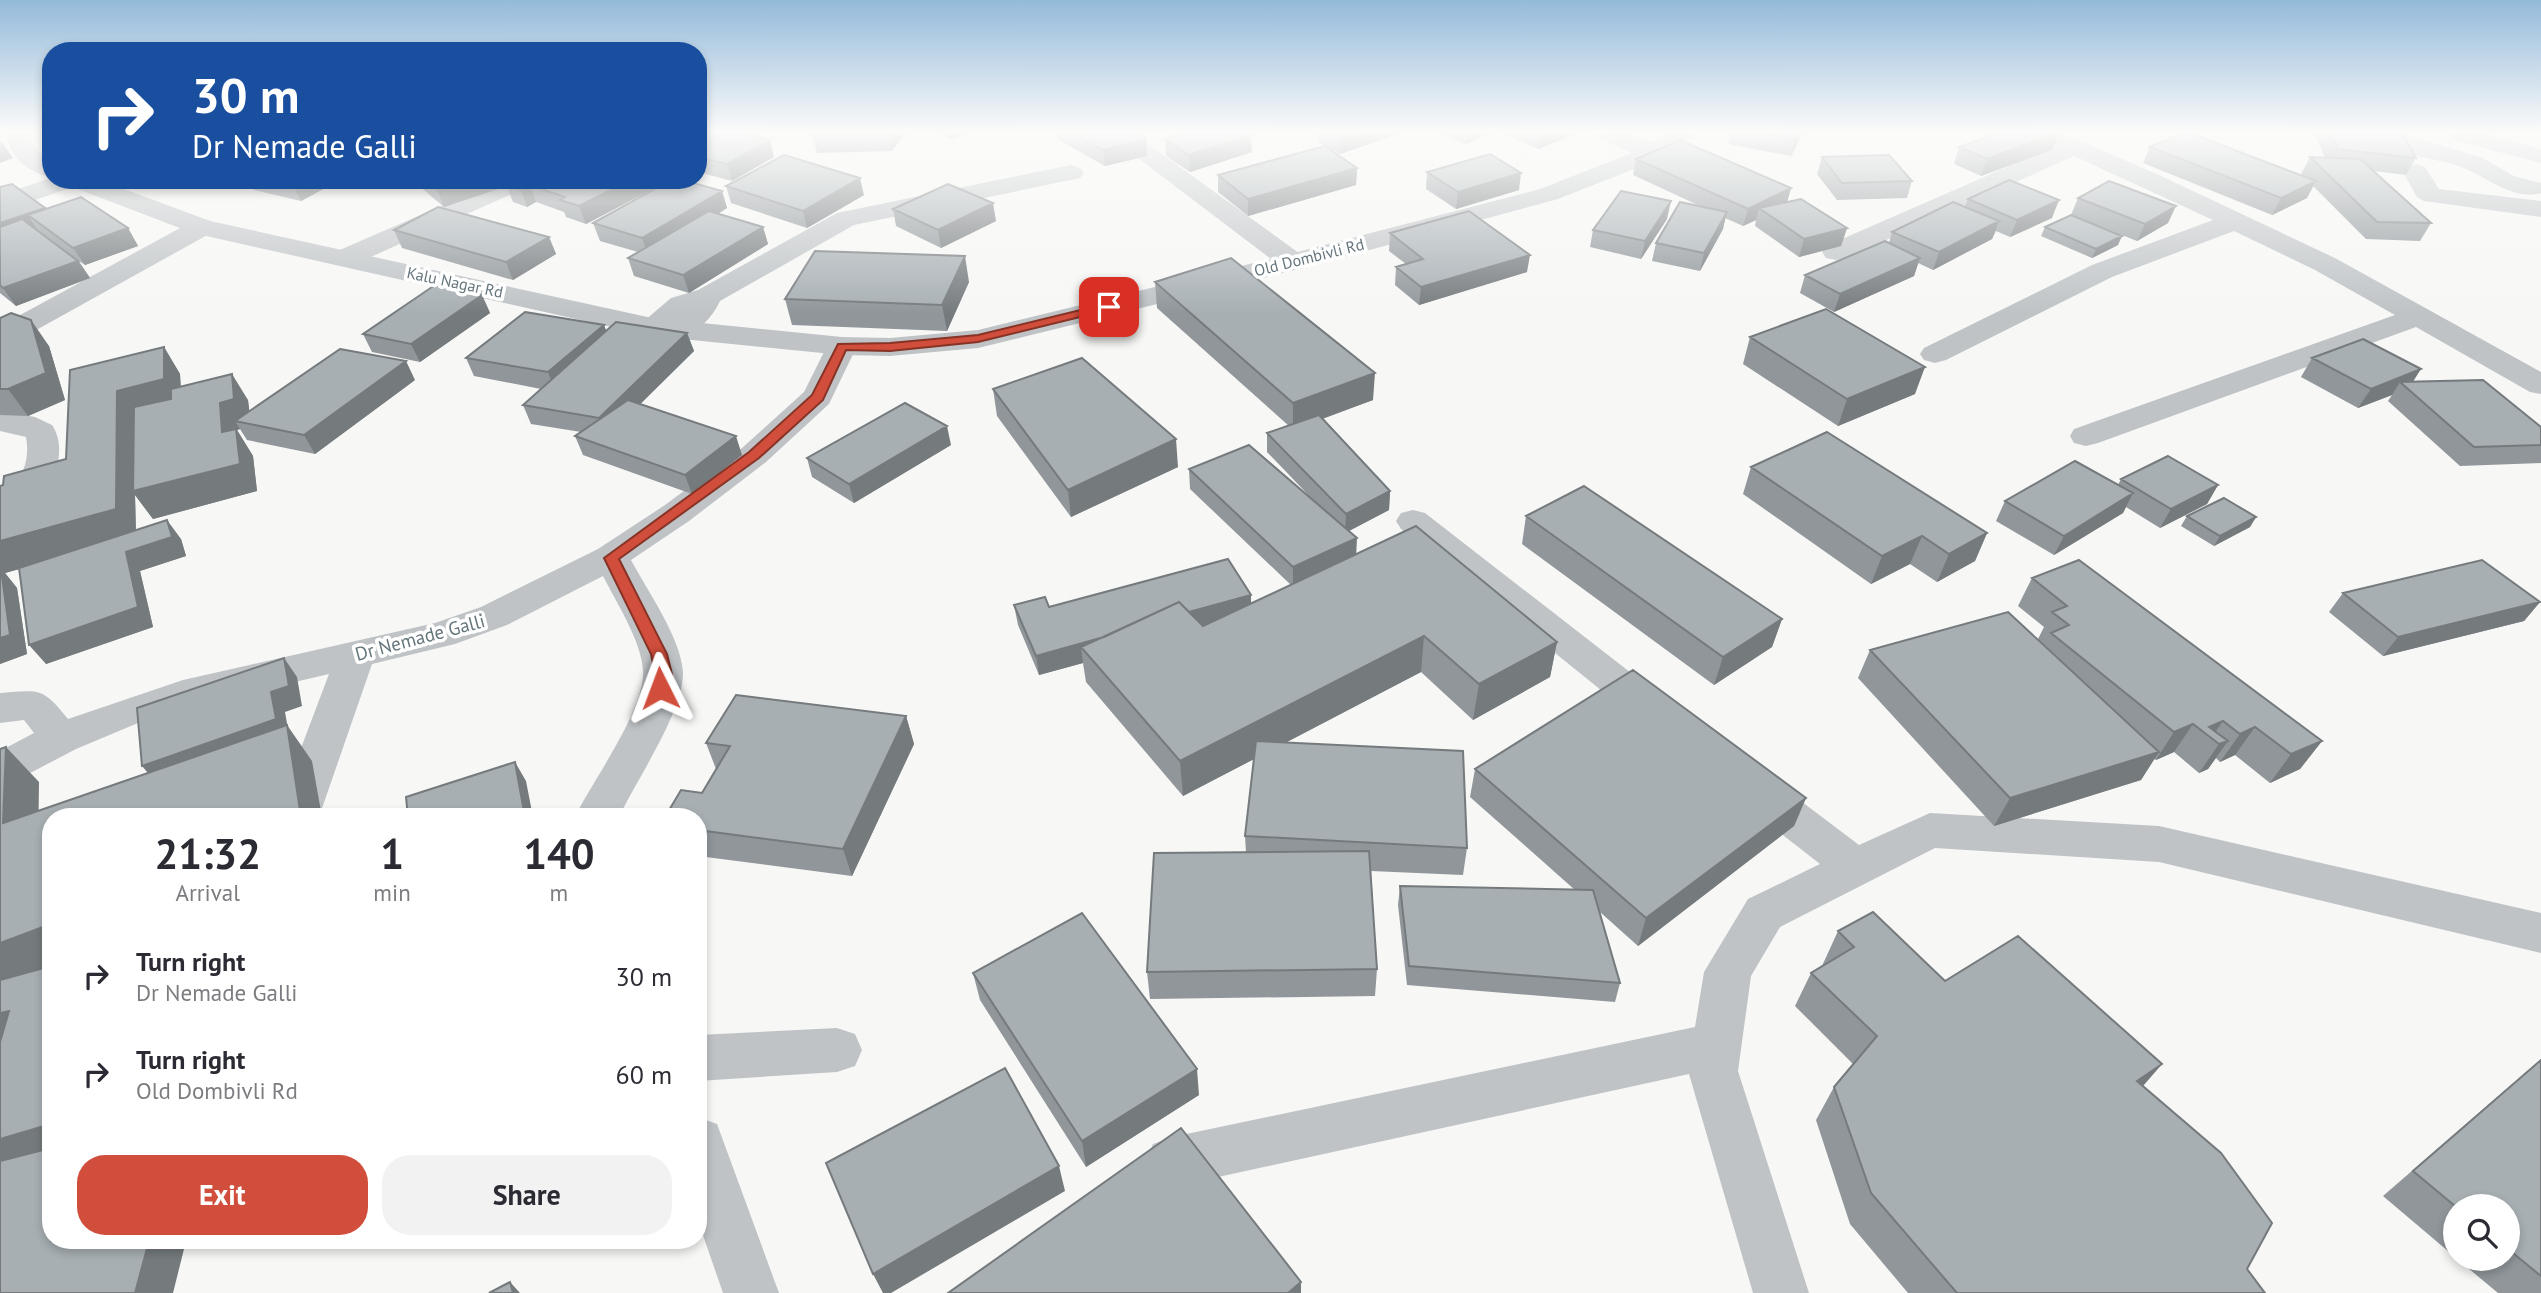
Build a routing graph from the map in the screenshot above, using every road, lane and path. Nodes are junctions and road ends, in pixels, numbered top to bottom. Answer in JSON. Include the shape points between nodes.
{"nodes":[{"id":1,"x":31,"y":193,"type":"edge"},
{"id":2,"x":112,"y":193,"type":"edge"},
{"id":3,"x":493,"y":193,"type":"edge"},
{"id":4,"x":972,"y":193,"type":"edge"},
{"id":5,"x":1199,"y":193,"type":"edge"},
{"id":6,"x":1551,"y":193,"type":"edge"},
{"id":7,"x":1969,"y":193,"type":"edge"},
{"id":8,"x":2176,"y":193,"type":"edge"},
{"id":9,"x":2428,"y":193,"type":"edge"},
{"id":10,"x":2539,"y":194,"type":"edge"},
{"id":11,"x":0,"y":204,"type":"edge"},
{"id":12,"x":2235,"y":220,"type":"junction"},
{"id":13,"x":202,"y":227,"type":"junction"},
{"id":14,"x":1836,"y":252,"type":"edge"},
{"id":15,"x":345,"y":258,"type":"junction"},
{"id":16,"x":1293,"y":262,"type":"junction"},
{"id":17,"x":2419,"y":316,"type":"junction"},
{"id":18,"x":664,"y":329,"type":"junction"},
{"id":19,"x":0,"y":338,"type":"edge"},
{"id":20,"x":842,"y":346,"type":"junction"},
{"id":21,"x":1935,"y":354,"type":"dead end"},
{"id":22,"x":2541,"y":385,"type":"edge"},
{"id":23,"x":0,"y":421,"type":"edge"},
{"id":24,"x":2086,"y":436,"type":"dead end"},
{"id":25,"x":1413,"y":521,"type":"dead end"},
{"id":26,"x":0,"y":522,"type":"edge"},
{"id":27,"x":611,"y":558,"type":"junction"},
{"id":28,"x":356,"y":654,"type":"junction"},
{"id":29,"x":0,"y":708,"type":"edge"},
{"id":30,"x":1684,"y":735,"type":"edge"},
{"id":31,"x":61,"y":738,"type":"junction"},
{"id":32,"x":1727,"y":768,"type":"edge"},
{"id":33,"x":0,"y":770,"type":"edge"},
{"id":34,"x":300,"y":808,"type":"edge"},
{"id":35,"x":602,"y":808,"type":"edge"},
{"id":36,"x":1855,"y":867,"type":"junction"},
{"id":37,"x":2541,"y":933,"type":"edge"},
{"id":38,"x":1717,"y":1045,"type":"junction"},
{"id":39,"x":837,"y":1051,"type":"dead end"},
{"id":40,"x":707,"y":1058,"type":"edge"},
{"id":41,"x":707,"y":1168,"type":"edge"},
{"id":42,"x":1206,"y":1217,"type":"edge"},
{"id":43,"x":751,"y":1293,"type":"edge"},
{"id":44,"x":1781,"y":1293,"type":"edge"}],
"edges":[{"from":1,"to":11,"type":"street"},
{"from":2,"to":13,"type":"street","name":"Kalu Nagar Rd"},
{"from":3,"to":15,"type":"street"},
{"from":4,"to":18,"type":"street","via":[[846,219],[708,296],[703,307]]},
{"from":5,"to":16,"type":"street"},
{"from":6,"to":16,"type":"street","name":"Old Dombivli Rd"},
{"from":7,"to":14,"type":"street"},
{"from":8,"to":12,"type":"street"},
{"from":9,"to":10,"type":"street"},
{"from":12,"to":17,"type":"street"},
{"from":12,"to":21,"type":"street","via":[[2102,271]]},
{"from":13,"to":15,"type":"street","name":"Kalu Nagar Rd"},
{"from":13,"to":19,"type":"street"},
{"from":15,"to":18,"type":"street","name":"Kalu Nagar Rd"},
{"from":16,"to":20,"type":"street","name":"Old Dombivli Rd","via":[[978,338],[890,347]]},
{"from":17,"to":22,"type":"street"},
{"from":17,"to":24,"type":"street"},
{"from":18,"to":20,"type":"street","name":"Kalu Nagar Rd"},
{"from":20,"to":27,"type":"street","name":"Dr Nemade Galli","via":[[818,397],[754,455]]},
{"from":23,"to":26,"type":"street","via":[[41,432],[46,447],[41,474]]},
{"from":25,"to":30,"type":"street"},
{"from":27,"to":28,"type":"street","name":"Dr Nemade Galli","via":[[494,616],[442,635]]},
{"from":27,"to":35,"type":"street","via":[[659,654],[663,674],[657,702]]},
{"from":28,"to":31,"type":"street","name":"Dr Nemade Galli","via":[[183,694]]},
{"from":28,"to":34,"type":"street"},
{"from":29,"to":31,"type":"street","via":[[34,705]]},
{"from":31,"to":33,"type":"street","name":"Dr Nemade Galli"},
{"from":32,"to":36,"type":"street"},
{"from":36,"to":37,"type":"street","via":[[1930,830],[2160,844]]},
{"from":36,"to":38,"type":"street","via":[[1764,913],[1728,972]]},
{"from":38,"to":42,"type":"street","via":[[1172,1162]]},
{"from":38,"to":44,"type":"street","via":[[1713,1071]]},
{"from":39,"to":40,"type":"street"},
{"from":41,"to":43,"type":"street"}]}
